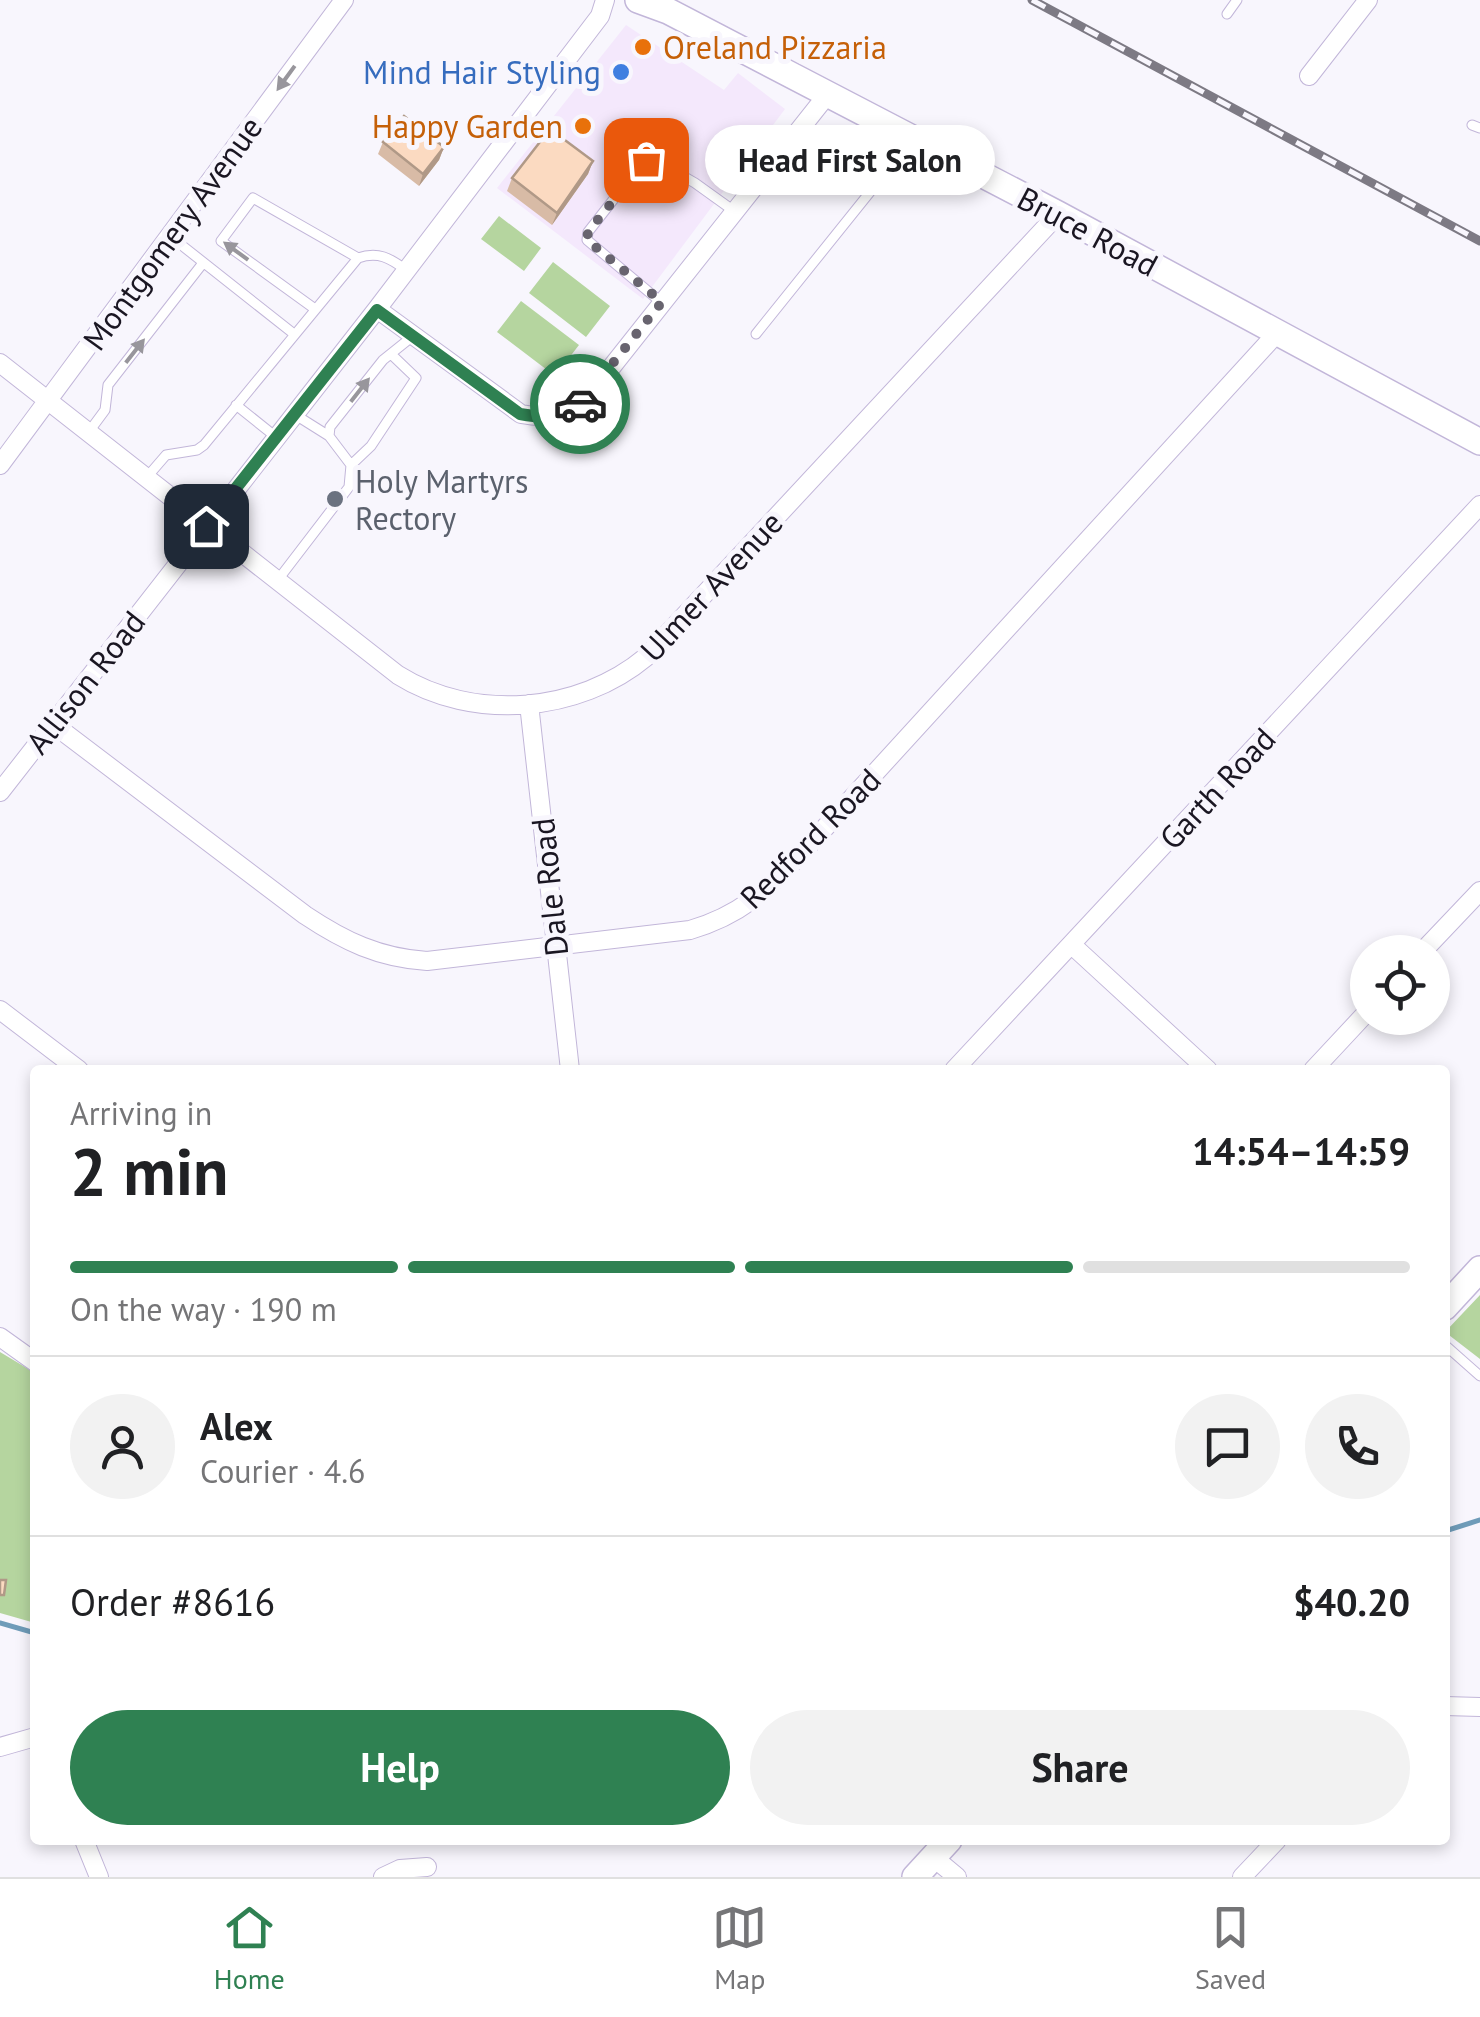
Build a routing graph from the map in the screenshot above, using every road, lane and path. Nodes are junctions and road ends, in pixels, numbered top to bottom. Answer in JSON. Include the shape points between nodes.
{"nodes":[{"id":1,"x":344,"y":0,"type":"edge"},
{"id":2,"x":605,"y":0,"type":"edge"},
{"id":3,"x":638,"y":0,"type":"edge"},
{"id":4,"x":1237,"y":0,"type":"edge"},
{"id":5,"x":1368,"y":0,"type":"edge"},
{"id":6,"x":1227,"y":14,"type":"dead end"},
{"id":7,"x":1309,"y":76,"type":"dead end"},
{"id":8,"x":827,"y":95,"type":"junction"},
{"id":9,"x":913,"y":139,"type":"junction"},
{"id":10,"x":734,"y":212,"type":"junction"},
{"id":11,"x":1058,"y":214,"type":"junction"},
{"id":12,"x":170,"y":236,"type":"junction"},
{"id":13,"x":358,"y":258,"type":"junction"},
{"id":14,"x":203,"y":263,"type":"junction"},
{"id":15,"x":407,"y":271,"type":"junction"},
{"id":16,"x":662,"y":302,"type":"junction"},
{"id":17,"x":314,"y":309,"type":"junction"},
{"id":18,"x":377,"y":310,"type":"junction"},
{"id":19,"x":1278,"y":333,"type":"junction"},
{"id":20,"x":294,"y":334,"type":"junction"},
{"id":21,"x":756,"y":334,"type":"dead end"},
{"id":22,"x":413,"y":336,"type":"junction"},
{"id":23,"x":392,"y":355,"type":"junction"},
{"id":24,"x":0,"y":363,"type":"edge"},
{"id":25,"x":48,"y":402,"type":"junction"},
{"id":26,"x":236,"y":405,"type":"junction"},
{"id":27,"x":294,"y":414,"type":"junction"},
{"id":28,"x":329,"y":432,"type":"junction"},
{"id":29,"x":88,"y":433,"type":"junction"},
{"id":30,"x":276,"y":437,"type":"junction"},
{"id":31,"x":1480,"y":442,"type":"edge"},
{"id":32,"x":0,"y":465,"type":"edge"},
{"id":33,"x":351,"y":465,"type":"junction"},
{"id":34,"x":146,"y":479,"type":"junction"},
{"id":35,"x":1480,"y":504,"type":"edge"},
{"id":36,"x":206,"y":526,"type":"junction"},
{"id":37,"x":277,"y":581,"type":"junction"},
{"id":38,"x":529,"y":704,"type":"junction"},
{"id":39,"x":53,"y":724,"type":"junction"},
{"id":40,"x":0,"y":792,"type":"edge"},
{"id":41,"x":1480,"y":890,"type":"edge"},
{"id":42,"x":1438,"y":935,"type":"edge"},
{"id":43,"x":1072,"y":944,"type":"junction"},
{"id":44,"x":555,"y":945,"type":"junction"},
{"id":45,"x":0,"y":1010,"type":"edge"},
{"id":46,"x":1350,"y":1030,"type":"edge"},
{"id":47,"x":73,"y":1065,"type":"edge"},
{"id":48,"x":569,"y":1065,"type":"edge"},
{"id":49,"x":959,"y":1065,"type":"edge"},
{"id":50,"x":1203,"y":1065,"type":"edge"},
{"id":51,"x":1318,"y":1065,"type":"edge"},
{"id":52,"x":1480,"y":1269,"type":"edge"},
{"id":53,"x":1450,"y":1297,"type":"edge"},
{"id":54,"x":0,"y":1337,"type":"edge"},
{"id":55,"x":1450,"y":1349,"type":"edge"},
{"id":56,"x":30,"y":1358,"type":"edge"},
{"id":57,"x":1480,"y":1376,"type":"edge"},
{"id":58,"x":1450,"y":1706,"type":"edge"},
{"id":59,"x":1480,"y":1707,"type":"edge"},
{"id":60,"x":30,"y":1738,"type":"edge"},
{"id":61,"x":0,"y":1746,"type":"edge"},
{"id":62,"x":86,"y":1845,"type":"edge"},
{"id":63,"x":1272,"y":1845,"type":"edge"},
{"id":64,"x":941,"y":1849,"type":"edge"},
{"id":65,"x":427,"y":1867,"type":"dead end"},
{"id":66,"x":99,"y":1877,"type":"edge"},
{"id":67,"x":383,"y":1877,"type":"edge"},
{"id":68,"x":915,"y":1877,"type":"edge"},
{"id":69,"x":957,"y":1877,"type":"edge"},
{"id":70,"x":1242,"y":1877,"type":"edge"}],
"edges":[{"from":1,"to":12,"type":"street","name":"Montgomery Avenue","one_way":true},
{"from":2,"to":15,"type":"street","name":"Allison Road","via":[[600,16]]},
{"from":3,"to":8,"type":"street","name":"Bruce Road"},
{"from":4,"to":6,"type":"lane"},
{"from":5,"to":7,"type":"street"},
{"from":8,"to":9,"type":"street","name":"Bruce Road"},
{"from":8,"to":10,"type":"street"},
{"from":9,"to":11,"type":"street","name":"Bruce Road"},
{"from":9,"to":21,"type":"lane"},
{"from":10,"to":16,"type":"street"},
{"from":10,"to":16,"type":"lane","via":[[654,160],[631,177],[587,240]]},
{"from":11,"to":19,"type":"street","name":"Bruce Road"},
{"from":11,"to":38,"type":"street","name":"Ulmer Avenue","via":[[646,657],[602,688]]},
{"from":12,"to":14,"type":"lane"},
{"from":12,"to":25,"type":"street","name":"Montgomery Avenue"},
{"from":13,"to":15,"type":"lane","via":[[390,258]]},
{"from":13,"to":17,"type":"lane"},
{"from":17,"to":13,"type":"lane","one_way":true,"via":[[221,241],[253,198]]},
{"from":14,"to":20,"type":"lane"},
{"from":29,"to":14,"type":"lane","one_way":true,"via":[[106,410],[108,386]]},
{"from":15,"to":18,"type":"street","name":"Allison Road"},
{"from":16,"to":22,"type":"street","via":[[591,393],[553,417],[520,414]]},
{"from":17,"to":20,"type":"lane"},
{"from":18,"to":22,"type":"street"},
{"from":18,"to":27,"type":"street","name":"Allison Road"},
{"from":19,"to":31,"type":"street","name":"Bruce Road"},
{"from":19,"to":44,"type":"street","name":"Redford Road","via":[[748,905],[690,930]]},
{"from":20,"to":26,"type":"lane"},
{"from":22,"to":23,"type":"lane"},
{"from":28,"to":23,"type":"lane","one_way":true},
{"from":23,"to":33,"type":"lane","via":[[416,378]]},
{"from":24,"to":25,"type":"street","name":"Ulmer Avenue"},
{"from":25,"to":29,"type":"street","name":"Ulmer Avenue"},
{"from":25,"to":32,"type":"street","name":"Montgomery Avenue"},
{"from":26,"to":30,"type":"lane"},
{"from":26,"to":34,"type":"lane","via":[[204,445],[166,455]]},
{"from":27,"to":28,"type":"lane"},
{"from":27,"to":30,"type":"street","name":"Allison Road"},
{"from":28,"to":33,"type":"lane"},
{"from":29,"to":34,"type":"street","name":"Ulmer Avenue"},
{"from":30,"to":36,"type":"street","name":"Allison Road"},
{"from":33,"to":37,"type":"lane","via":[[349,487]]},
{"from":34,"to":36,"type":"street","name":"Ulmer Avenue"},
{"from":35,"to":43,"type":"street","name":"Garth Road"},
{"from":36,"to":37,"type":"street","name":"Ulmer Avenue"},
{"from":36,"to":39,"type":"street","name":"Allison Road"},
{"from":37,"to":38,"type":"street","name":"Ulmer Avenue","via":[[414,686],[462,703]]},
{"from":38,"to":44,"type":"street","name":"Dale Road"},
{"from":39,"to":40,"type":"street","name":"Allison Road"},
{"from":39,"to":44,"type":"street","name":"Redford Road","via":[[304,914],[364,950],[426,961]]},
{"from":41,"to":42,"type":"street"},
{"from":43,"to":49,"type":"street","name":"Garth Road"},
{"from":43,"to":50,"type":"street"},
{"from":44,"to":48,"type":"street","name":"Dale Road"},
{"from":45,"to":47,"type":"street"},
{"from":46,"to":51,"type":"street"},
{"from":52,"to":53,"type":"street"},
{"from":54,"to":56,"type":"street"},
{"from":55,"to":57,"type":"lane"},
{"from":58,"to":59,"type":"street"},
{"from":60,"to":61,"type":"street"},
{"from":62,"to":66,"type":"street"},
{"from":63,"to":70,"type":"street"},
{"from":64,"to":68,"type":"street"},
{"from":64,"to":69,"type":"street"},
{"from":65,"to":67,"type":"street","via":[[400,1868]]}]}
